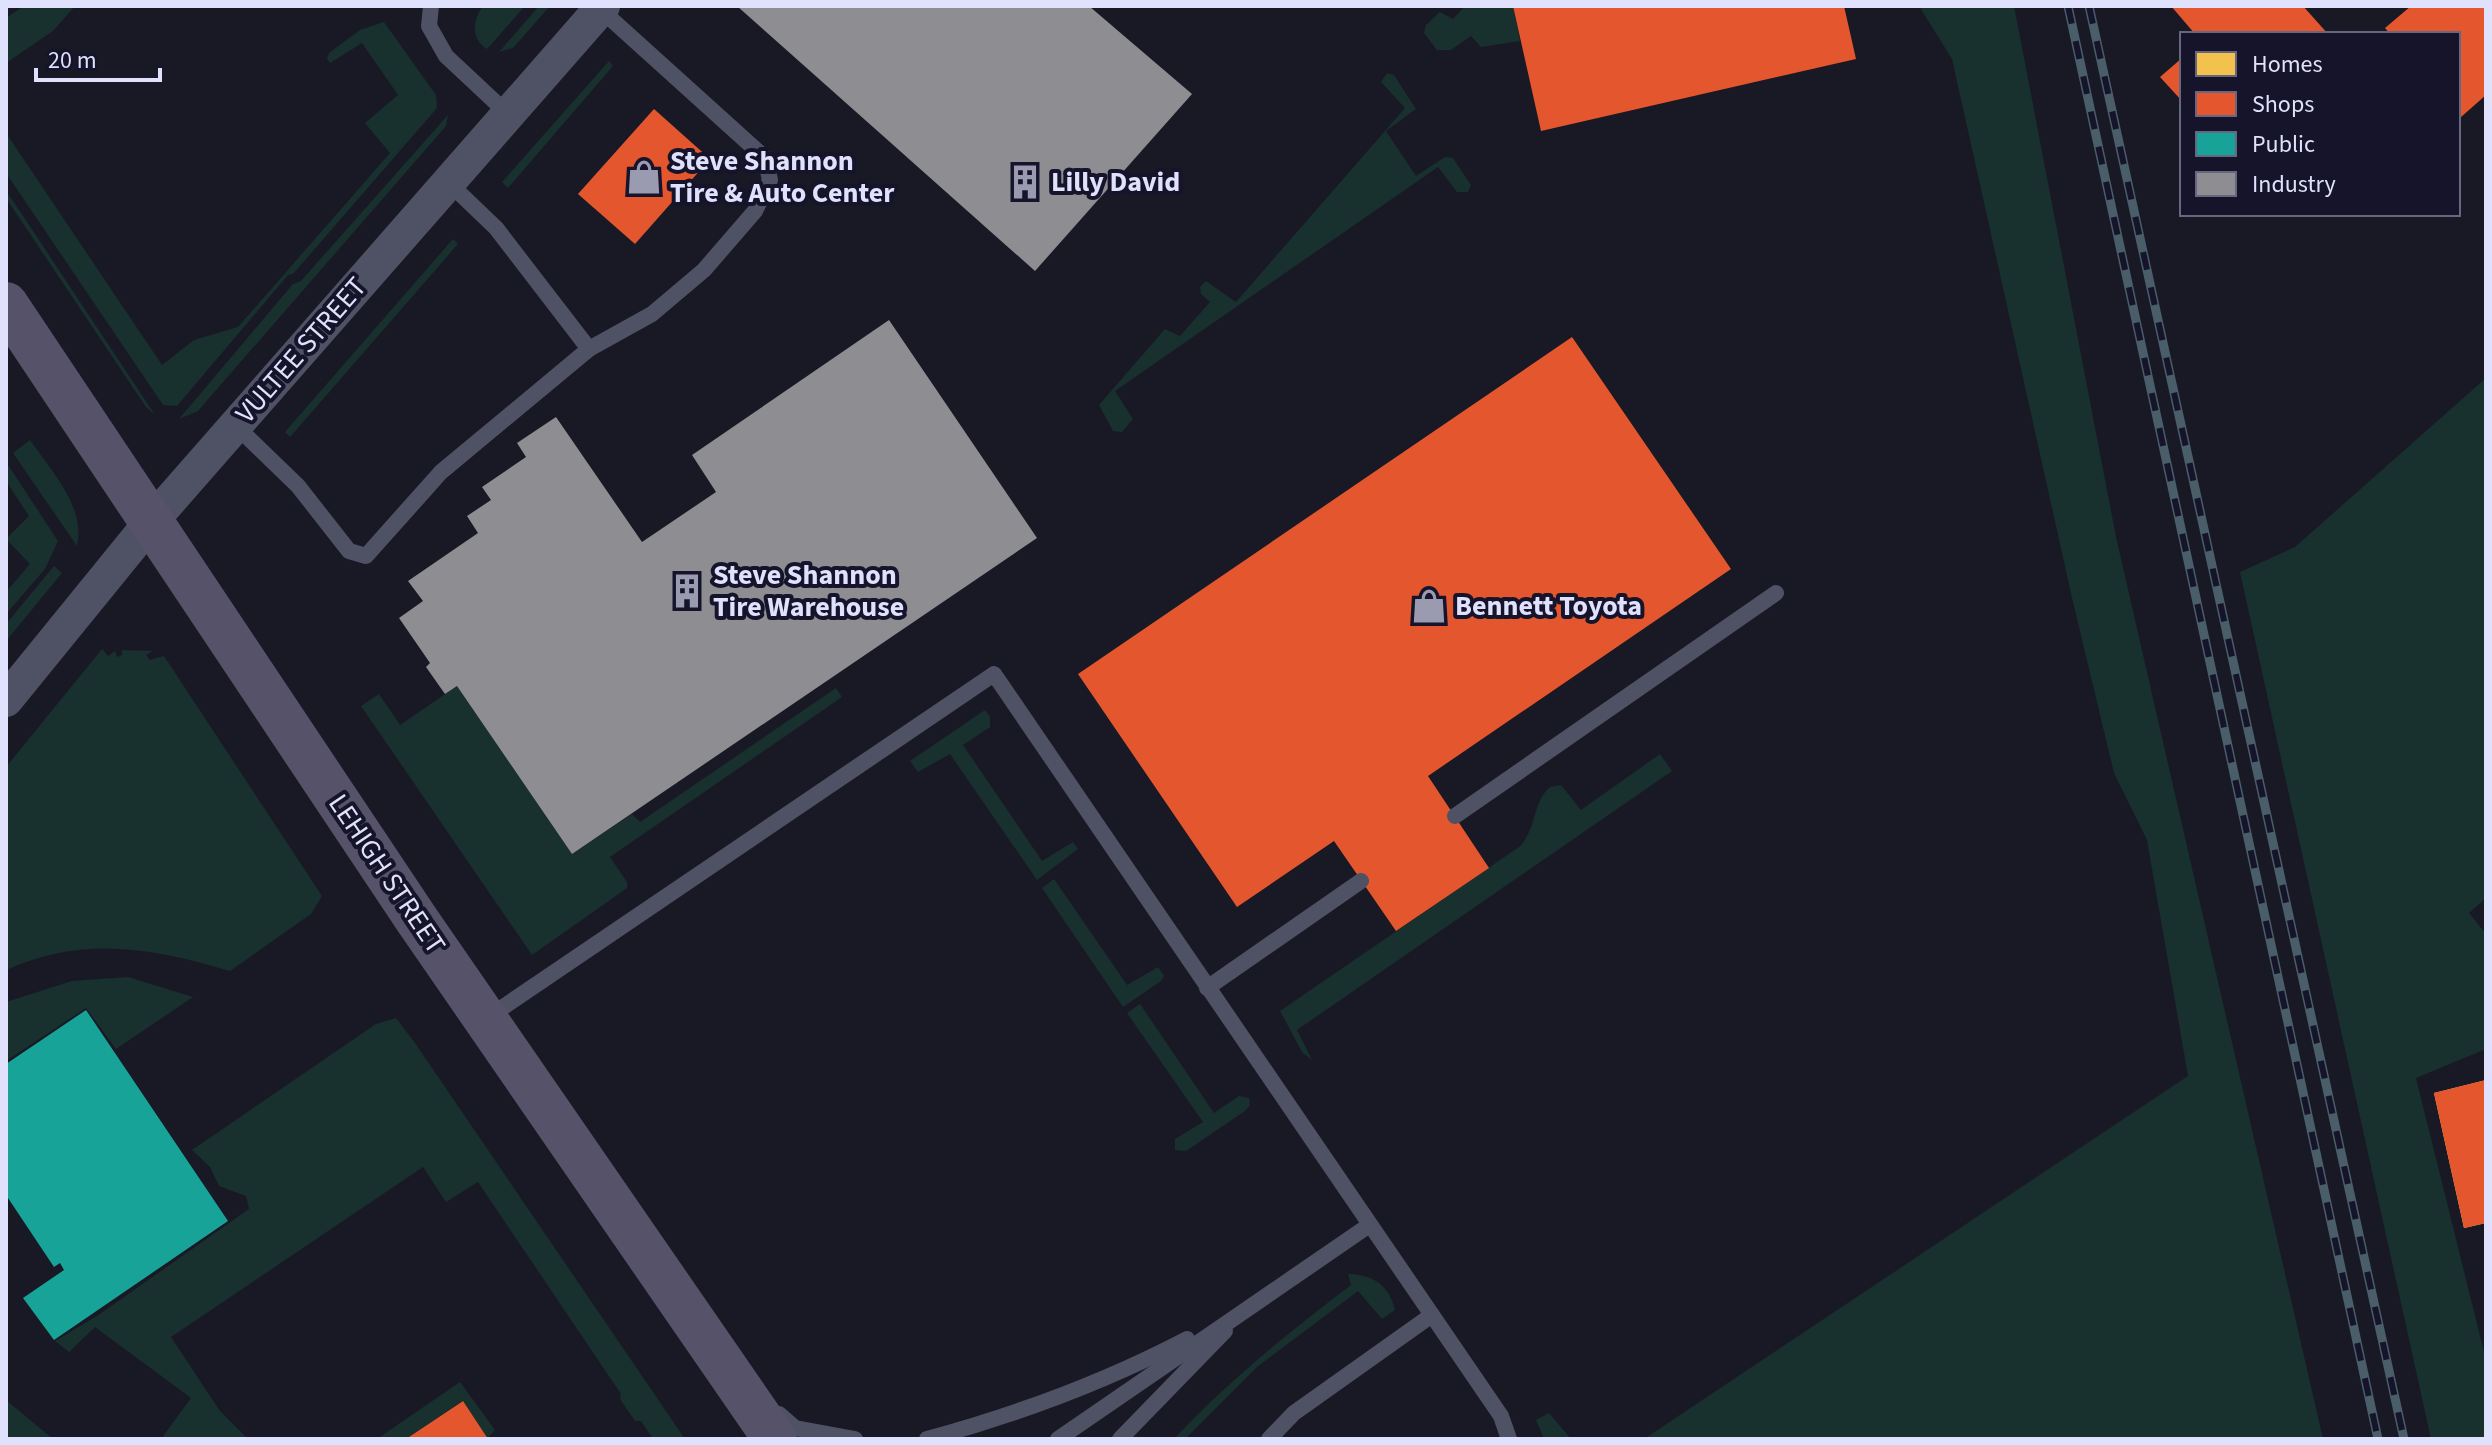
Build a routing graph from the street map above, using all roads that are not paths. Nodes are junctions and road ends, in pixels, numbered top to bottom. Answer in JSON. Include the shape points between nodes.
{"nodes":[{"id":1,"x":431,"y":6,"type":"edge"},
{"id":2,"x":602,"y":8,"type":"edge"},
{"id":3,"x":508,"y":114,"type":"junction"},
{"id":4,"x":448,"y":182,"type":"junction"},
{"id":5,"x":6,"y":304,"type":"edge"},
{"id":6,"x":589,"y":349,"type":"junction"},
{"id":7,"x":235,"y":425,"type":"junction"},
{"id":8,"x":150,"y":523,"type":"junction"},
{"id":9,"x":1776,"y":593,"type":"dead end"},
{"id":10,"x":6,"y":700,"type":"edge"},
{"id":11,"x":1455,"y":816,"type":"dead end"},
{"id":12,"x":1361,"y":881,"type":"dead end"},
{"id":13,"x":1207,"y":988,"type":"junction"},
{"id":14,"x":486,"y":1019,"type":"junction"},
{"id":15,"x":1368,"y":1226,"type":"junction"},
{"id":16,"x":1252,"y":1305,"type":"junction"},
{"id":17,"x":1432,"y":1315,"type":"junction"},
{"id":18,"x":723,"y":1363,"type":"junction"},
{"id":19,"x":1505,"y":1437,"type":"edge"},
{"id":20,"x":775,"y":1439,"type":"edge"},
{"id":21,"x":855,"y":1439,"type":"edge"},
{"id":22,"x":927,"y":1439,"type":"edge"},
{"id":23,"x":1058,"y":1439,"type":"edge"},
{"id":24,"x":1120,"y":1439,"type":"edge"},
{"id":25,"x":1269,"y":1439,"type":"edge"}],
"edges":[{"from":1,"to":3,"type":"lane","via":[[429,26],[446,56]]},
{"from":2,"to":3,"type":"street","name":"VULTEE STREET"},
{"from":2,"to":6,"type":"lane","via":[[765,158],[770,180],[755,211],[704,270],[652,314]]},
{"from":3,"to":4,"type":"street","name":"VULTEE STREET"},
{"from":4,"to":6,"type":"lane","via":[[496,228]]},
{"from":4,"to":7,"type":"street","name":"VULTEE STREET"},
{"from":5,"to":8,"type":"main road","name":"LEHIGH STREET"},
{"from":6,"to":7,"type":"lane","via":[[441,472],[366,556],[349,551],[298,486]]},
{"from":7,"to":8,"type":"street","name":"VULTEE STREET"},
{"from":8,"to":10,"type":"street","name":"VULTEE STREET"},
{"from":8,"to":14,"type":"main road","name":"LEHIGH STREET"},
{"from":9,"to":11,"type":"lane"},
{"from":12,"to":13,"type":"lane"},
{"from":13,"to":14,"type":"lane","via":[[994,674]]},
{"from":13,"to":15,"type":"lane"},
{"from":14,"to":18,"type":"main road","name":"LEHIGH STREET"},
{"from":15,"to":16,"type":"lane"},
{"from":15,"to":17,"type":"lane"},
{"from":16,"to":22,"type":"lane","via":[[1119,1375],[1018,1414]]},
{"from":16,"to":23,"type":"lane"},
{"from":16,"to":24,"type":"lane"},
{"from":17,"to":19,"type":"lane","via":[[1501,1416]]},
{"from":17,"to":25,"type":"lane","via":[[1294,1413]]},
{"from":18,"to":20,"type":"main road","name":"LEHIGH STREET"},
{"from":18,"to":21,"type":"lane","via":[[795,1428]]}]}
